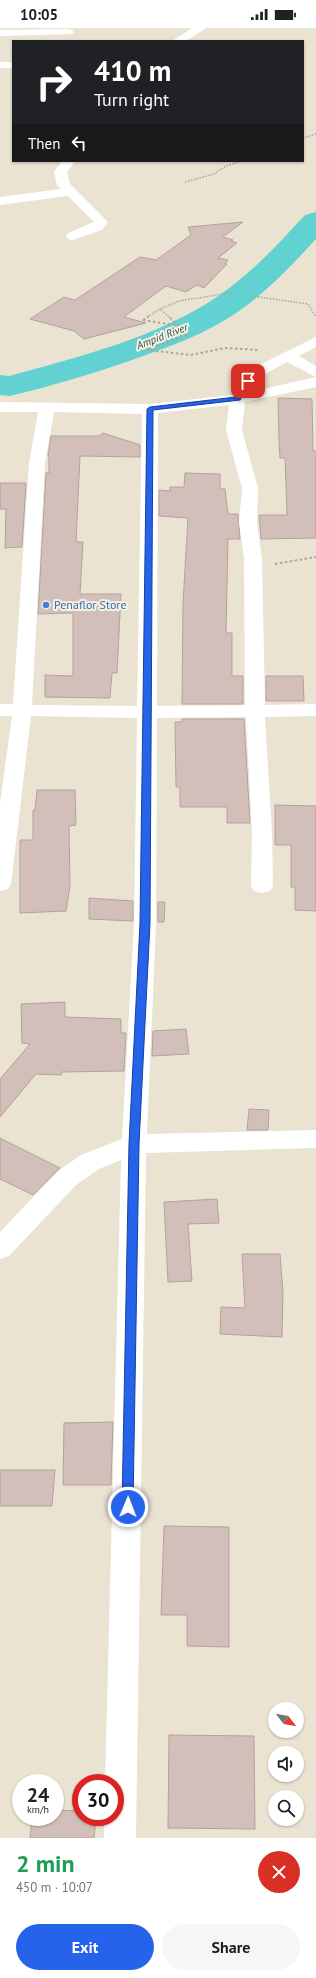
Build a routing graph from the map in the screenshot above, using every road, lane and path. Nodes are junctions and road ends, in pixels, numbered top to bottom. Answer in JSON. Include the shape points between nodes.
{"nodes":[{"id":1,"x":200,"y":28,"type":"edge"},
{"id":2,"x":70,"y":30,"type":"edge"},
{"id":3,"x":0,"y":33,"type":"edge"},
{"id":4,"x":59,"y":40,"type":"edge"},
{"id":5,"x":180,"y":40,"type":"edge"},
{"id":6,"x":0,"y":65,"type":"edge"},
{"id":7,"x":12,"y":65,"type":"edge"},
{"id":8,"x":316,"y":134,"type":"edge"},
{"id":9,"x":304,"y":138,"type":"edge"},
{"id":10,"x":68,"y":162,"type":"edge"},
{"id":11,"x":238,"y":162,"type":"edge"},
{"id":12,"x":185,"y":182,"type":"dead end"},
{"id":13,"x":71,"y":192,"type":"junction"},
{"id":14,"x":0,"y":201,"type":"edge"},
{"id":15,"x":73,"y":236,"type":"dead end"},
{"id":16,"x":236,"y":292,"type":"dead end"},
{"id":17,"x":252,"y":296,"type":"dead end"},
{"id":18,"x":160,"y":309,"type":"junction"},
{"id":19,"x":316,"y":317,"type":"edge"},
{"id":20,"x":181,"y":326,"type":"junction"},
{"id":21,"x":136,"y":338,"type":"dead end"},
{"id":22,"x":316,"y":341,"type":"edge"},
{"id":23,"x":148,"y":350,"type":"junction"},
{"id":24,"x":288,"y":356,"type":"junction"},
{"id":25,"x":316,"y":372,"type":"edge"},
{"id":26,"x":316,"y":382,"type":"edge"},
{"id":27,"x":238,"y":399,"type":"junction"},
{"id":28,"x":0,"y":407,"type":"edge"},
{"id":29,"x":47,"y":407,"type":"junction"},
{"id":30,"x":150,"y":409,"type":"junction"},
{"id":31,"x":316,"y":557,"type":"edge"},
{"id":32,"x":252,"y":570,"type":"junction"},
{"id":33,"x":0,"y":710,"type":"edge"},
{"id":34,"x":22,"y":710,"type":"junction"},
{"id":35,"x":316,"y":710,"type":"edge"},
{"id":36,"x":254,"y":711,"type":"junction"},
{"id":37,"x":146,"y":712,"type":"junction"},
{"id":38,"x":0,"y":884,"type":"edge"},
{"id":39,"x":262,"y":886,"type":"dead end"},
{"id":40,"x":316,"y":1139,"type":"edge"},
{"id":41,"x":134,"y":1144,"type":"junction"},
{"id":42,"x":0,"y":1249,"type":"edge"},
{"id":43,"x":120,"y":1838,"type":"edge"}],
"edges":[{"from":1,"to":5,"type":"street"},
{"from":2,"to":3,"type":"street"},
{"from":2,"to":4,"type":"street"},
{"from":6,"to":7,"type":"street"},
{"from":8,"to":9,"type":"path"},
{"from":10,"to":13,"type":"street","via":[[60,172],[64,185]]},
{"from":11,"to":12,"type":"path","via":[[214,174]]},
{"from":13,"to":14,"type":"street"},
{"from":13,"to":15,"type":"street","via":[[101,222],[97,227]]},
{"from":16,"to":18,"type":"path","via":[[179,301]]},
{"from":17,"to":19,"type":"path","via":[[308,304]]},
{"from":18,"to":20,"type":"path"},
{"from":18,"to":20,"type":"path","via":[[143,320]]},
{"from":20,"to":23,"type":"path","via":[[188,334]]},
{"from":21,"to":23,"type":"path"},
{"from":22,"to":24,"type":"street"},
{"from":23,"to":24,"type":"path","via":[[191,355],[225,348],[243,348]]},
{"from":24,"to":25,"type":"street"},
{"from":24,"to":27,"type":"street","via":[[262,369],[248,381]]},
{"from":26,"to":27,"type":"street"},
{"from":27,"to":30,"type":"street"},
{"from":27,"to":32,"type":"street","via":[[234,430],[250,488],[248,522]]},
{"from":28,"to":29,"type":"street"},
{"from":29,"to":30,"type":"street"},
{"from":29,"to":34,"type":"street","via":[[37,463]]},
{"from":30,"to":37,"type":"street"},
{"from":31,"to":32,"type":"path","via":[[290,560]]},
{"from":32,"to":36,"type":"street"},
{"from":33,"to":34,"type":"street"},
{"from":34,"to":37,"type":"street"},
{"from":34,"to":38,"type":"street"},
{"from":35,"to":36,"type":"street"},
{"from":36,"to":37,"type":"street"},
{"from":36,"to":39,"type":"street","via":[[262,832]]},
{"from":37,"to":41,"type":"street","via":[[145,923]]},
{"from":40,"to":41,"type":"street"},
{"from":41,"to":42,"type":"street","via":[[90,1162],[67,1178]]},
{"from":41,"to":43,"type":"street"}]}
